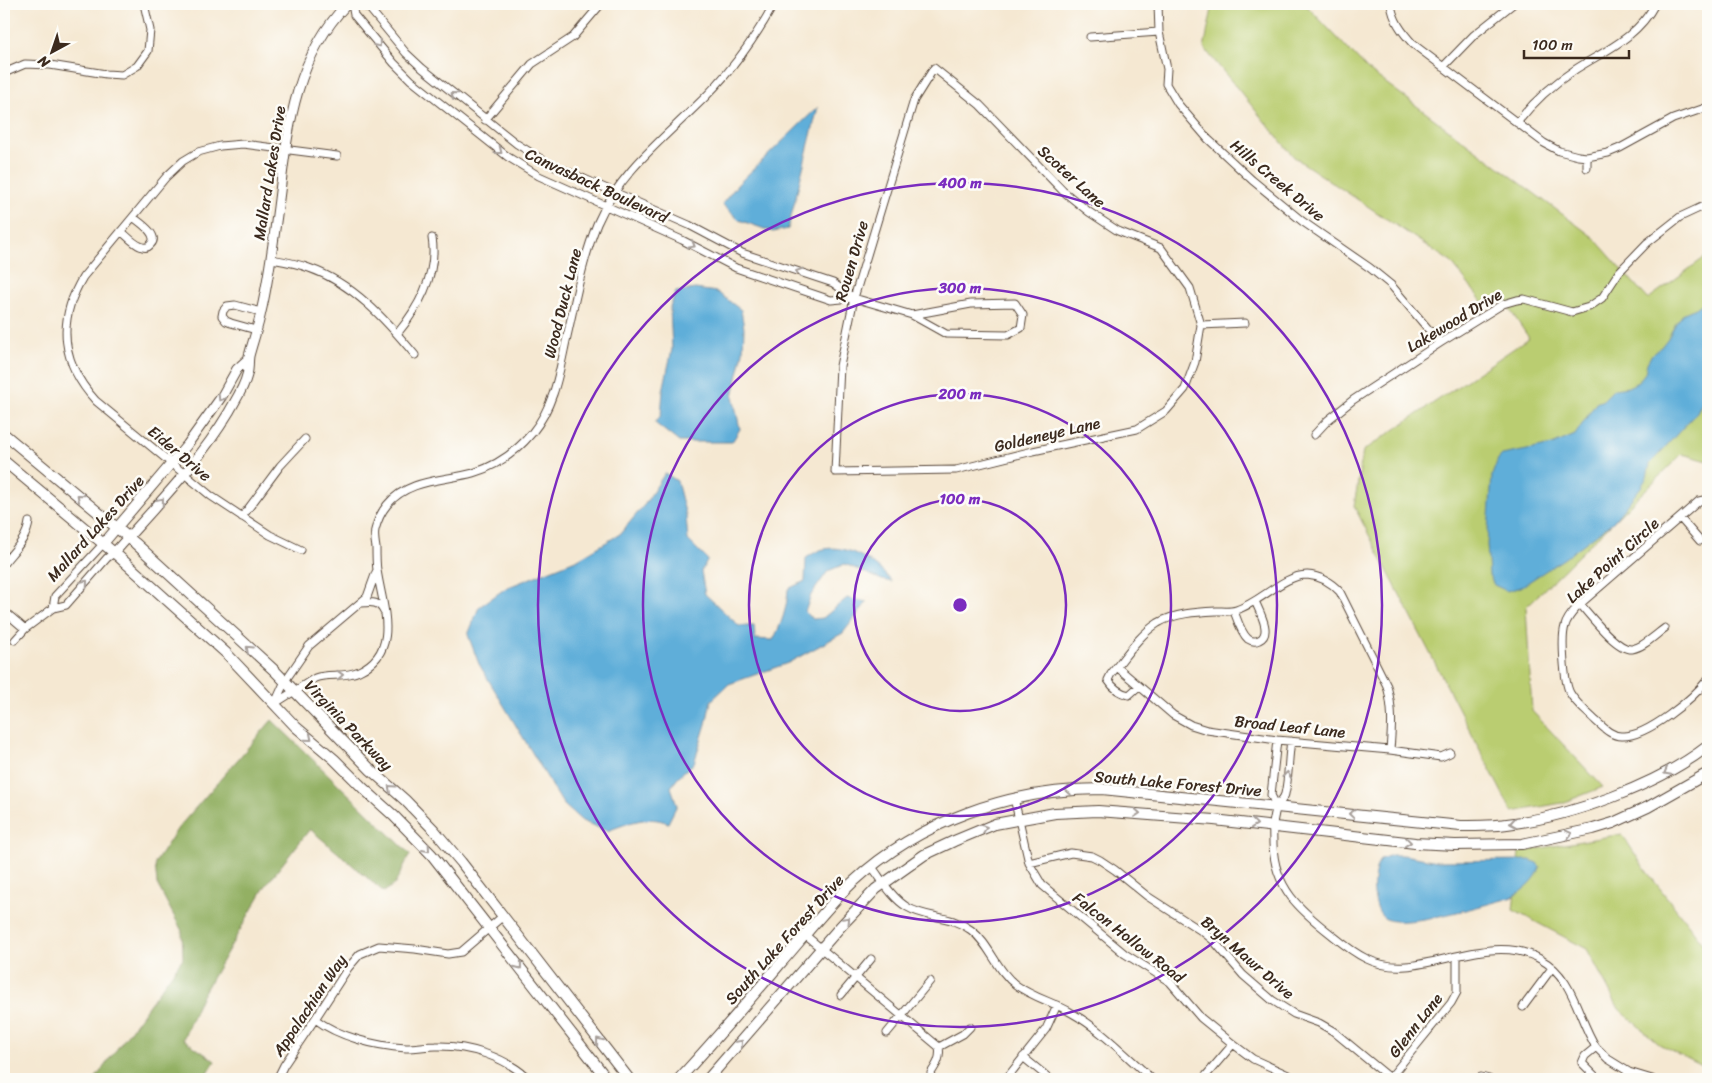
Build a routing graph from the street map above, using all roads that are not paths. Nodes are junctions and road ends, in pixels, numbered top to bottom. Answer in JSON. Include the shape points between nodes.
{"nodes":[{"id":1,"x":144,"y":4,"type":"edge"},
{"id":2,"x":348,"y":4,"type":"edge"},
{"id":3,"x":352,"y":4,"type":"edge"},
{"id":4,"x":359,"y":4,"type":"edge"},
{"id":5,"x":600,"y":4,"type":"edge"},
{"id":6,"x":774,"y":4,"type":"edge"},
{"id":7,"x":1158,"y":4,"type":"edge"},
{"id":8,"x":1391,"y":4,"type":"edge"},
{"id":9,"x":1513,"y":4,"type":"edge"},
{"id":10,"x":1655,"y":4,"type":"edge"},
{"id":11,"x":1159,"y":32,"type":"junction"},
{"id":12,"x":1090,"y":37,"type":"dead end"},
{"id":13,"x":1443,"y":67,"type":"junction"},
{"id":14,"x":934,"y":68,"type":"joint"},
{"id":15,"x":4,"y":73,"type":"edge"},
{"id":16,"x":1708,"y":107,"type":"edge"},
{"id":17,"x":485,"y":120,"type":"junction"},
{"id":18,"x":1516,"y":123,"type":"junction"},
{"id":19,"x":286,"y":150,"type":"junction"},
{"id":20,"x":338,"y":156,"type":"dead end"},
{"id":21,"x":1587,"y":156,"type":"junction"},
{"id":22,"x":1587,"y":168,"type":"dead end"},
{"id":23,"x":614,"y":192,"type":"junction"},
{"id":24,"x":1708,"y":204,"type":"edge"},
{"id":25,"x":606,"y":206,"type":"junction"},
{"id":26,"x":132,"y":217,"type":"junction"},
{"id":27,"x":121,"y":231,"type":"junction"},
{"id":28,"x":432,"y":238,"type":"dead end"},
{"id":29,"x":271,"y":259,"type":"junction"},
{"id":30,"x":854,"y":298,"type":"junction"},
{"id":31,"x":261,"y":312,"type":"junction"},
{"id":32,"x":912,"y":315,"type":"junction"},
{"id":33,"x":1245,"y":323,"type":"dead end"},
{"id":34,"x":1201,"y":325,"type":"junction"},
{"id":35,"x":256,"y":330,"type":"junction"},
{"id":36,"x":397,"y":334,"type":"junction"},
{"id":37,"x":1440,"y":343,"type":"junction"},
{"id":38,"x":416,"y":355,"type":"dead end"},
{"id":39,"x":248,"y":359,"type":"junction"},
{"id":40,"x":4,"y":434,"type":"edge"},
{"id":41,"x":1314,"y":435,"type":"dead end"},
{"id":42,"x":305,"y":439,"type":"dead end"},
{"id":43,"x":4,"y":461,"type":"edge"},
{"id":44,"x":171,"y":463,"type":"junction"},
{"id":45,"x":835,"y":472,"type":"joint"},
{"id":46,"x":184,"y":474,"type":"junction"},
{"id":47,"x":1708,"y":499,"type":"edge"},
{"id":48,"x":242,"y":516,"type":"junction"},
{"id":49,"x":1681,"y":519,"type":"junction"},
{"id":50,"x":28,"y":522,"type":"dead end"},
{"id":51,"x":117,"y":528,"type":"junction"},
{"id":52,"x":128,"y":538,"type":"junction"},
{"id":53,"x":1700,"y":541,"type":"dead end"},
{"id":54,"x":103,"y":544,"type":"junction"},
{"id":55,"x":301,"y":550,"type":"dead end"},
{"id":56,"x":114,"y":553,"type":"junction"},
{"id":57,"x":4,"y":563,"type":"edge"},
{"id":58,"x":377,"y":570,"type":"junction"},
{"id":59,"x":1255,"y":601,"type":"junction"},
{"id":60,"x":361,"y":603,"type":"junction"},
{"id":61,"x":1580,"y":604,"type":"junction"},
{"id":62,"x":53,"y":608,"type":"junction"},
{"id":63,"x":4,"y":611,"type":"edge"},
{"id":64,"x":1234,"y":611,"type":"junction"},
{"id":65,"x":386,"y":614,"type":"junction"},
{"id":66,"x":26,"y":628,"type":"junction"},
{"id":67,"x":1665,"y":628,"type":"dead end"},
{"id":68,"x":15,"y":640,"type":"dead end"},
{"id":69,"x":1117,"y":667,"type":"junction"},
{"id":70,"x":1708,"y":679,"type":"edge"},
{"id":71,"x":286,"y":681,"type":"junction"},
{"id":72,"x":1139,"y":686,"type":"junction"},
{"id":73,"x":295,"y":690,"type":"junction"},
{"id":74,"x":274,"y":704,"type":"junction"},
{"id":75,"x":1278,"y":740,"type":"junction"},
{"id":76,"x":1291,"y":741,"type":"junction"},
{"id":77,"x":1708,"y":746,"type":"edge"},
{"id":78,"x":1390,"y":750,"type":"junction"},
{"id":79,"x":1450,"y":753,"type":"dead end"},
{"id":80,"x":1708,"y":773,"type":"edge"},
{"id":81,"x":1014,"y":798,"type":"junction"},
{"id":82,"x":1277,"y":807,"type":"junction"},
{"id":83,"x":1019,"y":819,"type":"junction"},
{"id":84,"x":1272,"y":827,"type":"junction"},
{"id":85,"x":1029,"y":863,"type":"junction"},
{"id":86,"x":872,"y":867,"type":"junction"},
{"id":87,"x":884,"y":882,"type":"junction"},
{"id":88,"x":503,"y":916,"type":"junction"},
{"id":89,"x":489,"y":928,"type":"junction"},
{"id":90,"x":805,"y":935,"type":"junction"},
{"id":91,"x":822,"y":949,"type":"junction"},
{"id":92,"x":1457,"y":956,"type":"junction"},
{"id":93,"x":871,"y":959,"type":"dead end"},
{"id":94,"x":1552,"y":968,"type":"junction"},
{"id":95,"x":856,"y":978,"type":"junction"},
{"id":96,"x":930,"y":981,"type":"dead end"},
{"id":97,"x":841,"y":995,"type":"dead end"},
{"id":98,"x":1057,"y":1005,"type":"junction"},
{"id":99,"x":1523,"y":1007,"type":"dead end"},
{"id":100,"x":901,"y":1016,"type":"junction"},
{"id":101,"x":314,"y":1018,"type":"junction"},
{"id":102,"x":970,"y":1027,"type":"dead end"},
{"id":103,"x":887,"y":1032,"type":"dead end"},
{"id":104,"x":1233,"y":1044,"type":"junction"},
{"id":105,"x":939,"y":1046,"type":"junction"},
{"id":106,"x":1596,"y":1047,"type":"junction"},
{"id":107,"x":1023,"y":1057,"type":"junction"},
{"id":108,"x":931,"y":1073,"type":"dead end"},
{"id":109,"x":1627,"y":1076,"type":"edge"},
{"id":110,"x":1479,"y":1078,"type":"edge"},
{"id":111,"x":277,"y":1079,"type":"edge"},
{"id":112,"x":529,"y":1079,"type":"edge"},
{"id":113,"x":607,"y":1079,"type":"edge"},
{"id":114,"x":629,"y":1079,"type":"edge"},
{"id":115,"x":679,"y":1079,"type":"edge"},
{"id":116,"x":708,"y":1079,"type":"edge"},
{"id":117,"x":1006,"y":1079,"type":"edge"},
{"id":118,"x":1050,"y":1079,"type":"edge"},
{"id":119,"x":1152,"y":1079,"type":"edge"},
{"id":120,"x":1204,"y":1079,"type":"edge"},
{"id":121,"x":1297,"y":1079,"type":"edge"},
{"id":122,"x":1390,"y":1079,"type":"edge"},
{"id":123,"x":1489,"y":1079,"type":"edge"},
{"id":124,"x":1598,"y":1079,"type":"edge"},
{"id":125,"x":1652,"y":1079,"type":"edge"}],
"edges":[{"from":1,"to":15,"type":"street","via":[[150,30],[148,51],[137,66],[122,75],[26,64]]},
{"from":2,"to":19,"type":"street","name":"Mallard Lakes Drive","via":[[323,34],[309,59],[295,100]]},
{"from":3,"to":25,"type":"street","name":"Canvasback Boulevard","one_way":true,"via":[[354,15],[394,63],[475,132],[508,158],[539,176]]},
{"from":17,"to":4,"type":"street","name":"Canvasback Boulevard","one_way":true,"via":[[422,68],[369,8]]},
{"from":5,"to":17,"type":"street","via":[[573,37],[532,64]]},
{"from":6,"to":23,"type":"street","name":"Wood Duck Lane","via":[[724,78],[634,165]]},
{"from":7,"to":11,"type":"street","name":"Hills Creek Drive"},
{"from":8,"to":13,"type":"street","via":[[1395,21],[1404,34]]},
{"from":9,"to":13,"type":"street","via":[[1480,30]]},
{"from":10,"to":18,"type":"street","via":[[1627,38],[1560,80]]},
{"from":11,"to":12,"type":"street"},
{"from":11,"to":37,"type":"street","name":"Hills Creek Drive","via":[[1167,69],[1166,84],[1178,104],[1208,139],[1302,220],[1387,282]]},
{"from":13,"to":18,"type":"street"},
{"from":14,"to":30,"type":"street","name":"Rouen Drive","via":[[914,100]]},
{"from":14,"to":34,"type":"street","name":"Scoter Lane","via":[[980,105],[1063,190],[1089,212],[1118,231],[1161,248],[1190,288]]},
{"from":16,"to":21,"type":"street","via":[[1673,119],[1608,153]]},
{"from":17,"to":23,"type":"street","name":"Canvasback Boulevard","via":[[546,162]]},
{"from":18,"to":21,"type":"street","via":[[1559,151]]},
{"from":19,"to":20,"type":"street","name":"Eider Drive"},
{"from":19,"to":26,"type":"street","name":"Eider Drive","via":[[232,144],[198,152],[175,168]]},
{"from":19,"to":29,"type":"street","name":"Mallard Lakes Drive"},
{"from":21,"to":22,"type":"street"},
{"from":23,"to":25,"type":"street","name":"Wood Duck Lane"},
{"from":30,"to":23,"type":"street","name":"Canvasback Boulevard","one_way":true,"via":[[833,283],[742,253]]},
{"from":24,"to":37,"type":"street","name":"Lakewood Drive","via":[[1680,217],[1647,243],[1619,272],[1602,298],[1589,307],[1572,312],[1517,300],[1492,310]]},
{"from":25,"to":30,"type":"street","name":"Canvasback Boulevard","one_way":true,"via":[[736,268],[831,300]]},
{"from":25,"to":58,"type":"street","name":"Wood Duck Lane","via":[[582,269],[554,396],[546,412],[521,445],[494,465],[417,484],[396,496],[386,506],[375,530]]},
{"from":26,"to":27,"type":"street","name":"Eider Drive"},
{"from":26,"to":27,"type":"street","via":[[150,231],[153,243],[144,247],[138,245]]},
{"from":27,"to":44,"type":"street","name":"Eider Drive","via":[[78,286],[67,321],[68,350],[75,373],[96,402]]},
{"from":28,"to":36,"type":"street","via":[[433,260],[428,282],[412,314]]},
{"from":29,"to":31,"type":"street","name":"Mallard Lakes Drive"},
{"from":29,"to":36,"type":"street","via":[[309,268],[340,283]]},
{"from":30,"to":32,"type":"street","name":"Canvasback Boulevard"},
{"from":30,"to":45,"type":"street","name":"Rouen Drive","via":[[840,366]]},
{"from":31,"to":35,"type":"street","name":"Mallard Lakes Drive"},
{"from":31,"to":35,"type":"street","via":[[235,305],[227,306],[223,311],[226,321]]},
{"from":32,"to":32,"type":"street","name":"Canvasback Boulevard","via":[[970,304],[1016,303],[1024,315],[1021,328],[1008,335],[946,334]]},
{"from":33,"to":34,"type":"street"},
{"from":34,"to":45,"type":"street","name":"Goldeneye Lane","via":[[1195,362],[1185,389],[1166,411],[1137,429],[956,470]]},
{"from":35,"to":39,"type":"street","name":"Mallard Lakes Drive"},
{"from":36,"to":38,"type":"street"},
{"from":37,"to":41,"type":"street","name":"Lakewood Drive","via":[[1353,400]]},
{"from":39,"to":44,"type":"street","name":"Mallard Lakes Drive","one_way":true,"via":[[236,369],[222,396]]},
{"from":39,"to":46,"type":"street","name":"Mallard Lakes Drive","via":[[247,375],[235,402],[217,432]]},
{"from":51,"to":40,"type":"main road","name":"Virginia Parkway","one_way":true},
{"from":42,"to":48,"type":"street"},
{"from":43,"to":54,"type":"main road","name":"Virginia Parkway"},
{"from":44,"to":46,"type":"street","name":"Eider Drive"},
{"from":44,"to":51,"type":"street","name":"Mallard Lakes Drive"},
{"from":46,"to":48,"type":"street","name":"Eider Drive"},
{"from":52,"to":46,"type":"street","name":"Mallard Lakes Drive","one_way":true},
{"from":47,"to":49,"type":"street","name":"Lake Point Circle","via":[[1699,501]]},
{"from":48,"to":55,"type":"street","name":"Eider Drive"},
{"from":49,"to":53,"type":"street"},
{"from":49,"to":61,"type":"street","name":"Lake Point Circle"},
{"from":50,"to":57,"type":"street","via":[[28,532]]},
{"from":51,"to":52,"type":"main road","name":"Virginia Parkway"},
{"from":51,"to":54,"type":"street","name":"Mallard Lakes Drive"},
{"from":52,"to":56,"type":"street","name":"Mallard Lakes Drive"},
{"from":71,"to":52,"type":"main road","name":"Virginia Parkway","one_way":true},
{"from":54,"to":56,"type":"main road","name":"Virginia Parkway"},
{"from":54,"to":62,"type":"street","name":"Mallard Lakes Drive","via":[[55,596]]},
{"from":62,"to":56,"type":"street","one_way":true,"via":[[66,605]]},
{"from":56,"to":74,"type":"main road","name":"Virginia Parkway","via":[[226,653]]},
{"from":58,"to":60,"type":"street","name":"Wood Duck Lane","via":[[370,592]]},
{"from":58,"to":65,"type":"street","name":"Wood Duck Lane"},
{"from":59,"to":64,"type":"street"},
{"from":59,"to":64,"type":"street","via":[[1266,628],[1259,640],[1252,641],[1246,636]]},
{"from":59,"to":78,"type":"street","via":[[1295,577],[1306,575],[1319,577],[1340,592],[1387,686],[1393,716]]},
{"from":60,"to":65,"type":"street","via":[[378,604]]},
{"from":60,"to":71,"type":"street","name":"Wood Duck Lane","via":[[309,646]]},
{"from":61,"to":67,"type":"street","via":[[1624,648],[1635,648]]},
{"from":61,"to":70,"type":"street","name":"Lake Point Circle","via":[[1564,626],[1567,688],[1579,706],[1610,733],[1628,736],[1642,730],[1681,706]]},
{"from":62,"to":66,"type":"street","name":"Mallard Lakes Drive"},
{"from":63,"to":66,"type":"street"},
{"from":64,"to":69,"type":"street","via":[[1170,617],[1146,633]]},
{"from":73,"to":65,"type":"street","name":"Wood Duck Lane","one_way":true,"via":[[322,676],[350,675],[367,666],[383,645]]},
{"from":66,"to":68,"type":"street","name":"Mallard Lakes Drive"},
{"from":69,"to":72,"type":"street","name":"Broad Leaf Lane"},
{"from":69,"to":72,"type":"street","via":[[1108,680],[1112,686],[1129,695]]},
{"from":71,"to":73,"type":"main road","name":"Virginia Parkway"},
{"from":71,"to":74,"type":"street","name":"Wood Duck Lane"},
{"from":72,"to":75,"type":"street","name":"Broad Leaf Lane","via":[[1173,715],[1191,725]]},
{"from":73,"to":74,"type":"street","name":"Wood Duck Lane"},
{"from":88,"to":73,"type":"main road","name":"Virginia Parkway","one_way":true,"via":[[434,830]]},
{"from":74,"to":89,"type":"main road","name":"Virginia Parkway","one_way":true,"via":[[412,832]]},
{"from":75,"to":76,"type":"street","name":"Broad Leaf Lane"},
{"from":75,"to":82,"type":"street","via":[[1271,795]]},
{"from":76,"to":78,"type":"street","name":"Broad Leaf Lane"},
{"from":82,"to":76,"type":"street","one_way":true,"via":[[1285,796]]},
{"from":77,"to":82,"type":"main road","name":"South Lake Forest Drive","one_way":true,"via":[[1670,771],[1608,799],[1544,818],[1509,824],[1461,826]]},
{"from":78,"to":79,"type":"street","name":"Broad Leaf Lane","via":[[1441,757]]},
{"from":84,"to":80,"type":"main road","name":"South Lake Forest Drive","one_way":true,"via":[[1415,843],[1522,844],[1613,822],[1648,807]]},
{"from":82,"to":81,"type":"main road","name":"South Lake Forest Drive","one_way":true,"via":[[1102,789],[1056,791]]},
{"from":81,"to":83,"type":"street","name":"Falcon Hollow Road"},
{"from":81,"to":86,"type":"main road","name":"South Lake Forest Drive","via":[[946,822]]},
{"from":82,"to":84,"type":"street"},
{"from":83,"to":84,"type":"main road","name":"South Lake Forest Drive","one_way":true,"via":[[1098,810]]},
{"from":83,"to":85,"type":"street","name":"Falcon Hollow Road"},
{"from":87,"to":83,"type":"main road","name":"South Lake Forest Drive","one_way":true,"via":[[918,859],[954,841],[995,824]]},
{"from":84,"to":92,"type":"street","via":[[1275,865],[1284,887],[1314,921],[1358,956],[1376,964],[1406,966]]},
{"from":85,"to":104,"type":"street","name":"Falcon Hollow Road","via":[[1036,877],[1050,892],[1125,954],[1170,982],[1191,1008]]},
{"from":85,"to":122,"type":"street","name":"Bryn Mawr Drive","via":[[1071,852],[1100,860],[1213,940],[1272,1000],[1294,1014],[1319,1022],[1333,1031]]},
{"from":86,"to":87,"type":"street"},
{"from":86,"to":90,"type":"main road","name":"South Lake Forest Drive"},
{"from":91,"to":87,"type":"main road","name":"South Lake Forest Drive","one_way":true},
{"from":87,"to":98,"type":"street","via":[[908,907],[957,921],[970,929],[1016,985]]},
{"from":88,"to":89,"type":"street","name":"Appalachian Way"},
{"from":114,"to":88,"type":"main road","name":"Virginia Parkway","one_way":true},
{"from":89,"to":101,"type":"street","name":"Appalachian Way","via":[[461,952],[448,954],[379,946],[360,954]]},
{"from":89,"to":113,"type":"main road","name":"Virginia Parkway","one_way":true},
{"from":90,"to":91,"type":"street"},
{"from":90,"to":115,"type":"main road","name":"South Lake Forest Drive"},
{"from":91,"to":95,"type":"street"},
{"from":116,"to":91,"type":"main road","name":"South Lake Forest Drive","one_way":true},
{"from":92,"to":94,"type":"street","via":[[1507,950],[1540,959]]},
{"from":92,"to":122,"type":"street","name":"Glenn Lane","via":[[1456,992],[1451,1003]]},
{"from":93,"to":95,"type":"street"},
{"from":94,"to":99,"type":"street"},
{"from":94,"to":106,"type":"street","via":[[1570,990],[1587,1034]]},
{"from":95,"to":97,"type":"street"},
{"from":95,"to":100,"type":"street"},
{"from":96,"to":100,"type":"street"},
{"from":98,"to":107,"type":"street","via":[[1046,1029]]},
{"from":98,"to":119,"type":"street","via":[[1086,1022]]},
{"from":100,"to":103,"type":"street"},
{"from":100,"to":105,"type":"street"},
{"from":101,"to":111,"type":"street","name":"Appalachian Way"},
{"from":101,"to":112,"type":"street","via":[[328,1028],[378,1044],[405,1048],[450,1046],[477,1051]]},
{"from":102,"to":105,"type":"street"},
{"from":104,"to":120,"type":"street"},
{"from":104,"to":121,"type":"street","name":"Falcon Hollow Road","via":[[1253,1059]]},
{"from":105,"to":108,"type":"street","via":[[938,1062]]},
{"from":106,"to":109,"type":"street"},
{"from":106,"to":124,"type":"street","via":[[1582,1063]]},
{"from":107,"to":117,"type":"street"},
{"from":107,"to":118,"type":"street"},
{"from":109,"to":125,"type":"street"},
{"from":110,"to":123,"type":"street"}]}
